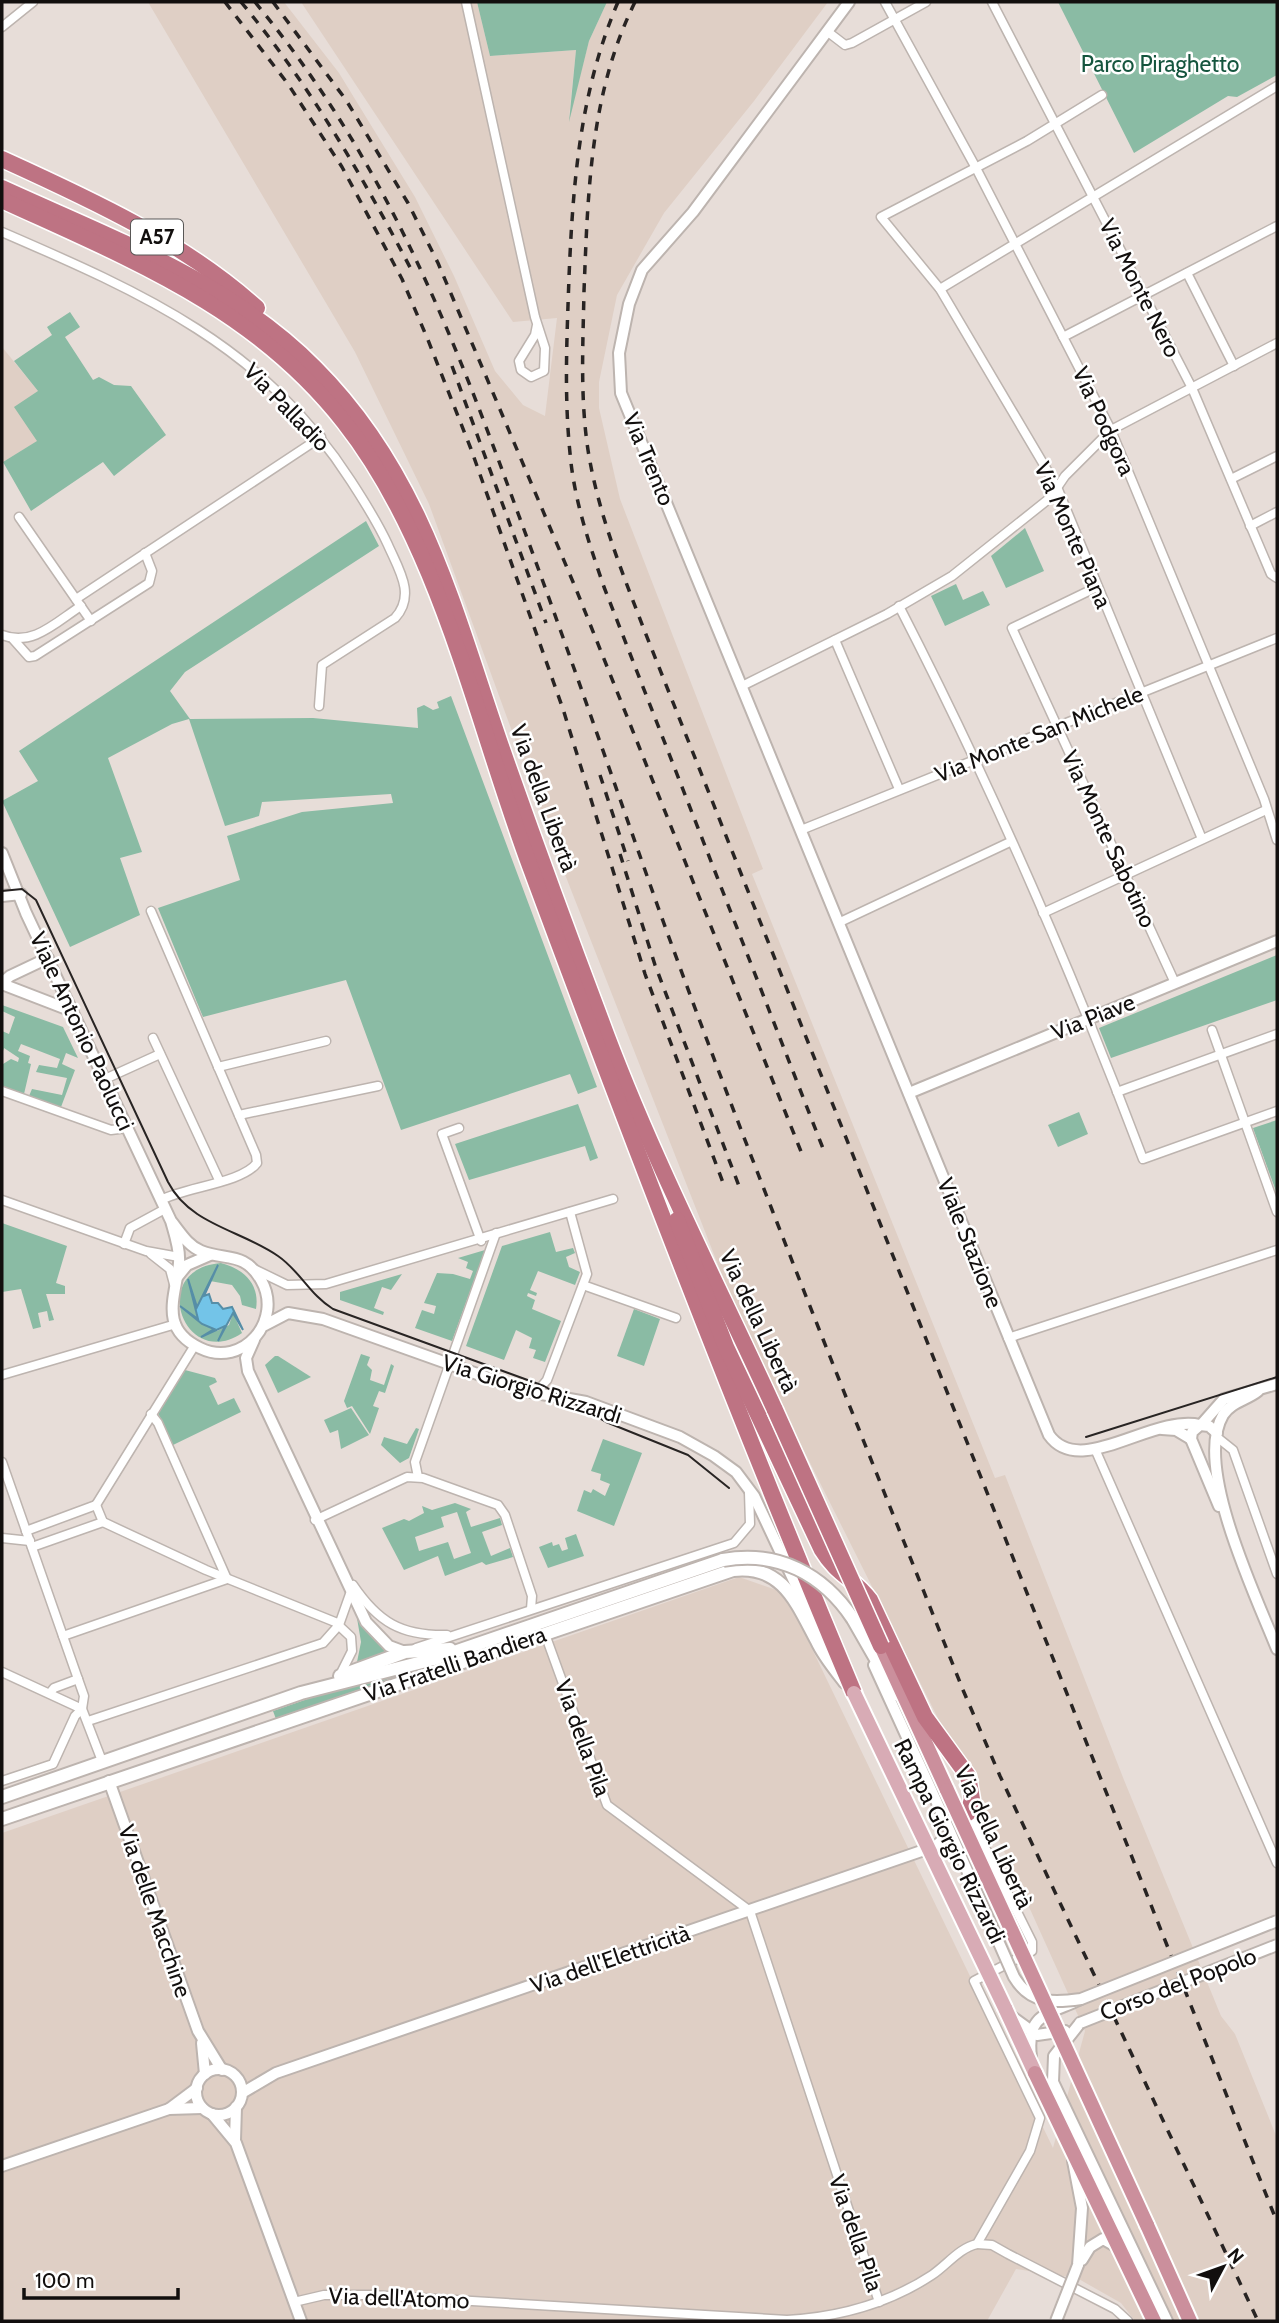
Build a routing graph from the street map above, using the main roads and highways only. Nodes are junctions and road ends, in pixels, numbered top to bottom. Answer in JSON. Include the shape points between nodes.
{"nodes":[{"id":1,"x":2,"y":159,"type":"edge"},
{"id":2,"x":2,"y":188,"type":"edge"},
{"id":3,"x":2,"y":201,"type":"edge"},
{"id":4,"x":292,"y":346,"type":"junction"},
{"id":5,"x":620,"y":1071,"type":"junction"},
{"id":6,"x":881,"y":1646,"type":"joint"},
{"id":7,"x":461,"y":1648,"type":"junction"},
{"id":8,"x":301,"y":1693,"type":"junction"},
{"id":9,"x":854,"y":1693,"type":"junction"},
{"id":10,"x":102,"y":1761,"type":"junction"},
{"id":11,"x":109,"y":1781,"type":"junction"},
{"id":12,"x":947,"y":1790,"type":"junction"},
{"id":13,"x":2,"y":1797,"type":"edge"},
{"id":14,"x":968,"y":1813,"type":"road end"},
{"id":15,"x":2,"y":1819,"type":"edge"},
{"id":16,"x":1035,"y":2073,"type":"joint"},
{"id":17,"x":1154,"y":2321,"type":"edge"},
{"id":18,"x":1190,"y":2321,"type":"edge"}],
"edges":[{"from":1,"to":4,"type":"highway","number":"A57","via":[[102,206],[163,241],[239,293]]},
{"from":2,"to":4,"type":"highway","via":[[183,270]]},
{"from":3,"to":9,"type":"highway","name":"Via della Libertà","via":[[180,283],[237,318],[309,381],[382,474],[424,562],[501,790],[698,1314]]},
{"from":4,"to":5,"type":"highway","name":"Via della Libertà","via":[[352,410],[417,511]]},
{"from":5,"to":6,"type":"highway","name":"Via della Libertà","bridge":true},
{"from":5,"to":14,"type":"highway","via":[[726,1347],[822,1550],[838,1573],[870,1600],[925,1717],[968,1776],[972,1788]]},
{"from":6,"to":12,"type":"highway","name":"Via della Libertà"},
{"from":7,"to":8,"type":"main road","name":"Via Fratelli Bandiera","via":[[433,1660]]},
{"from":7,"to":8,"type":"main road","name":"Via Fratelli Bandiera","via":[[405,1652]]},
{"from":7,"to":12,"type":"main road","name":"Via Fratelli Bandiera","bridge":true,"via":[[681,1573],[738,1558],[778,1561],[806,1572],[834,1594],[853,1619]]},
{"from":8,"to":10,"type":"main road","name":"Via Fratelli Bandiera"},
{"from":9,"to":11,"type":"main road","name":"Via Fratelli Bandiera","via":[[824,1654],[787,1587],[771,1575],[741,1569]]},
{"from":9,"to":16,"type":"main road","name":"Rampa Giorgio Rizzardi","bridge":true},
{"from":10,"to":11,"type":"main road"},
{"from":10,"to":13,"type":"main road","name":"Via Fratelli Bandiera"},
{"from":11,"to":15,"type":"main road","name":"Via Fratelli Bandiera"},
{"from":12,"to":18,"type":"highway","name":"Via della Libertà","bridge":true},
{"from":16,"to":17,"type":"highway","name":"Rampa Giorgio Rizzardi"}]}
